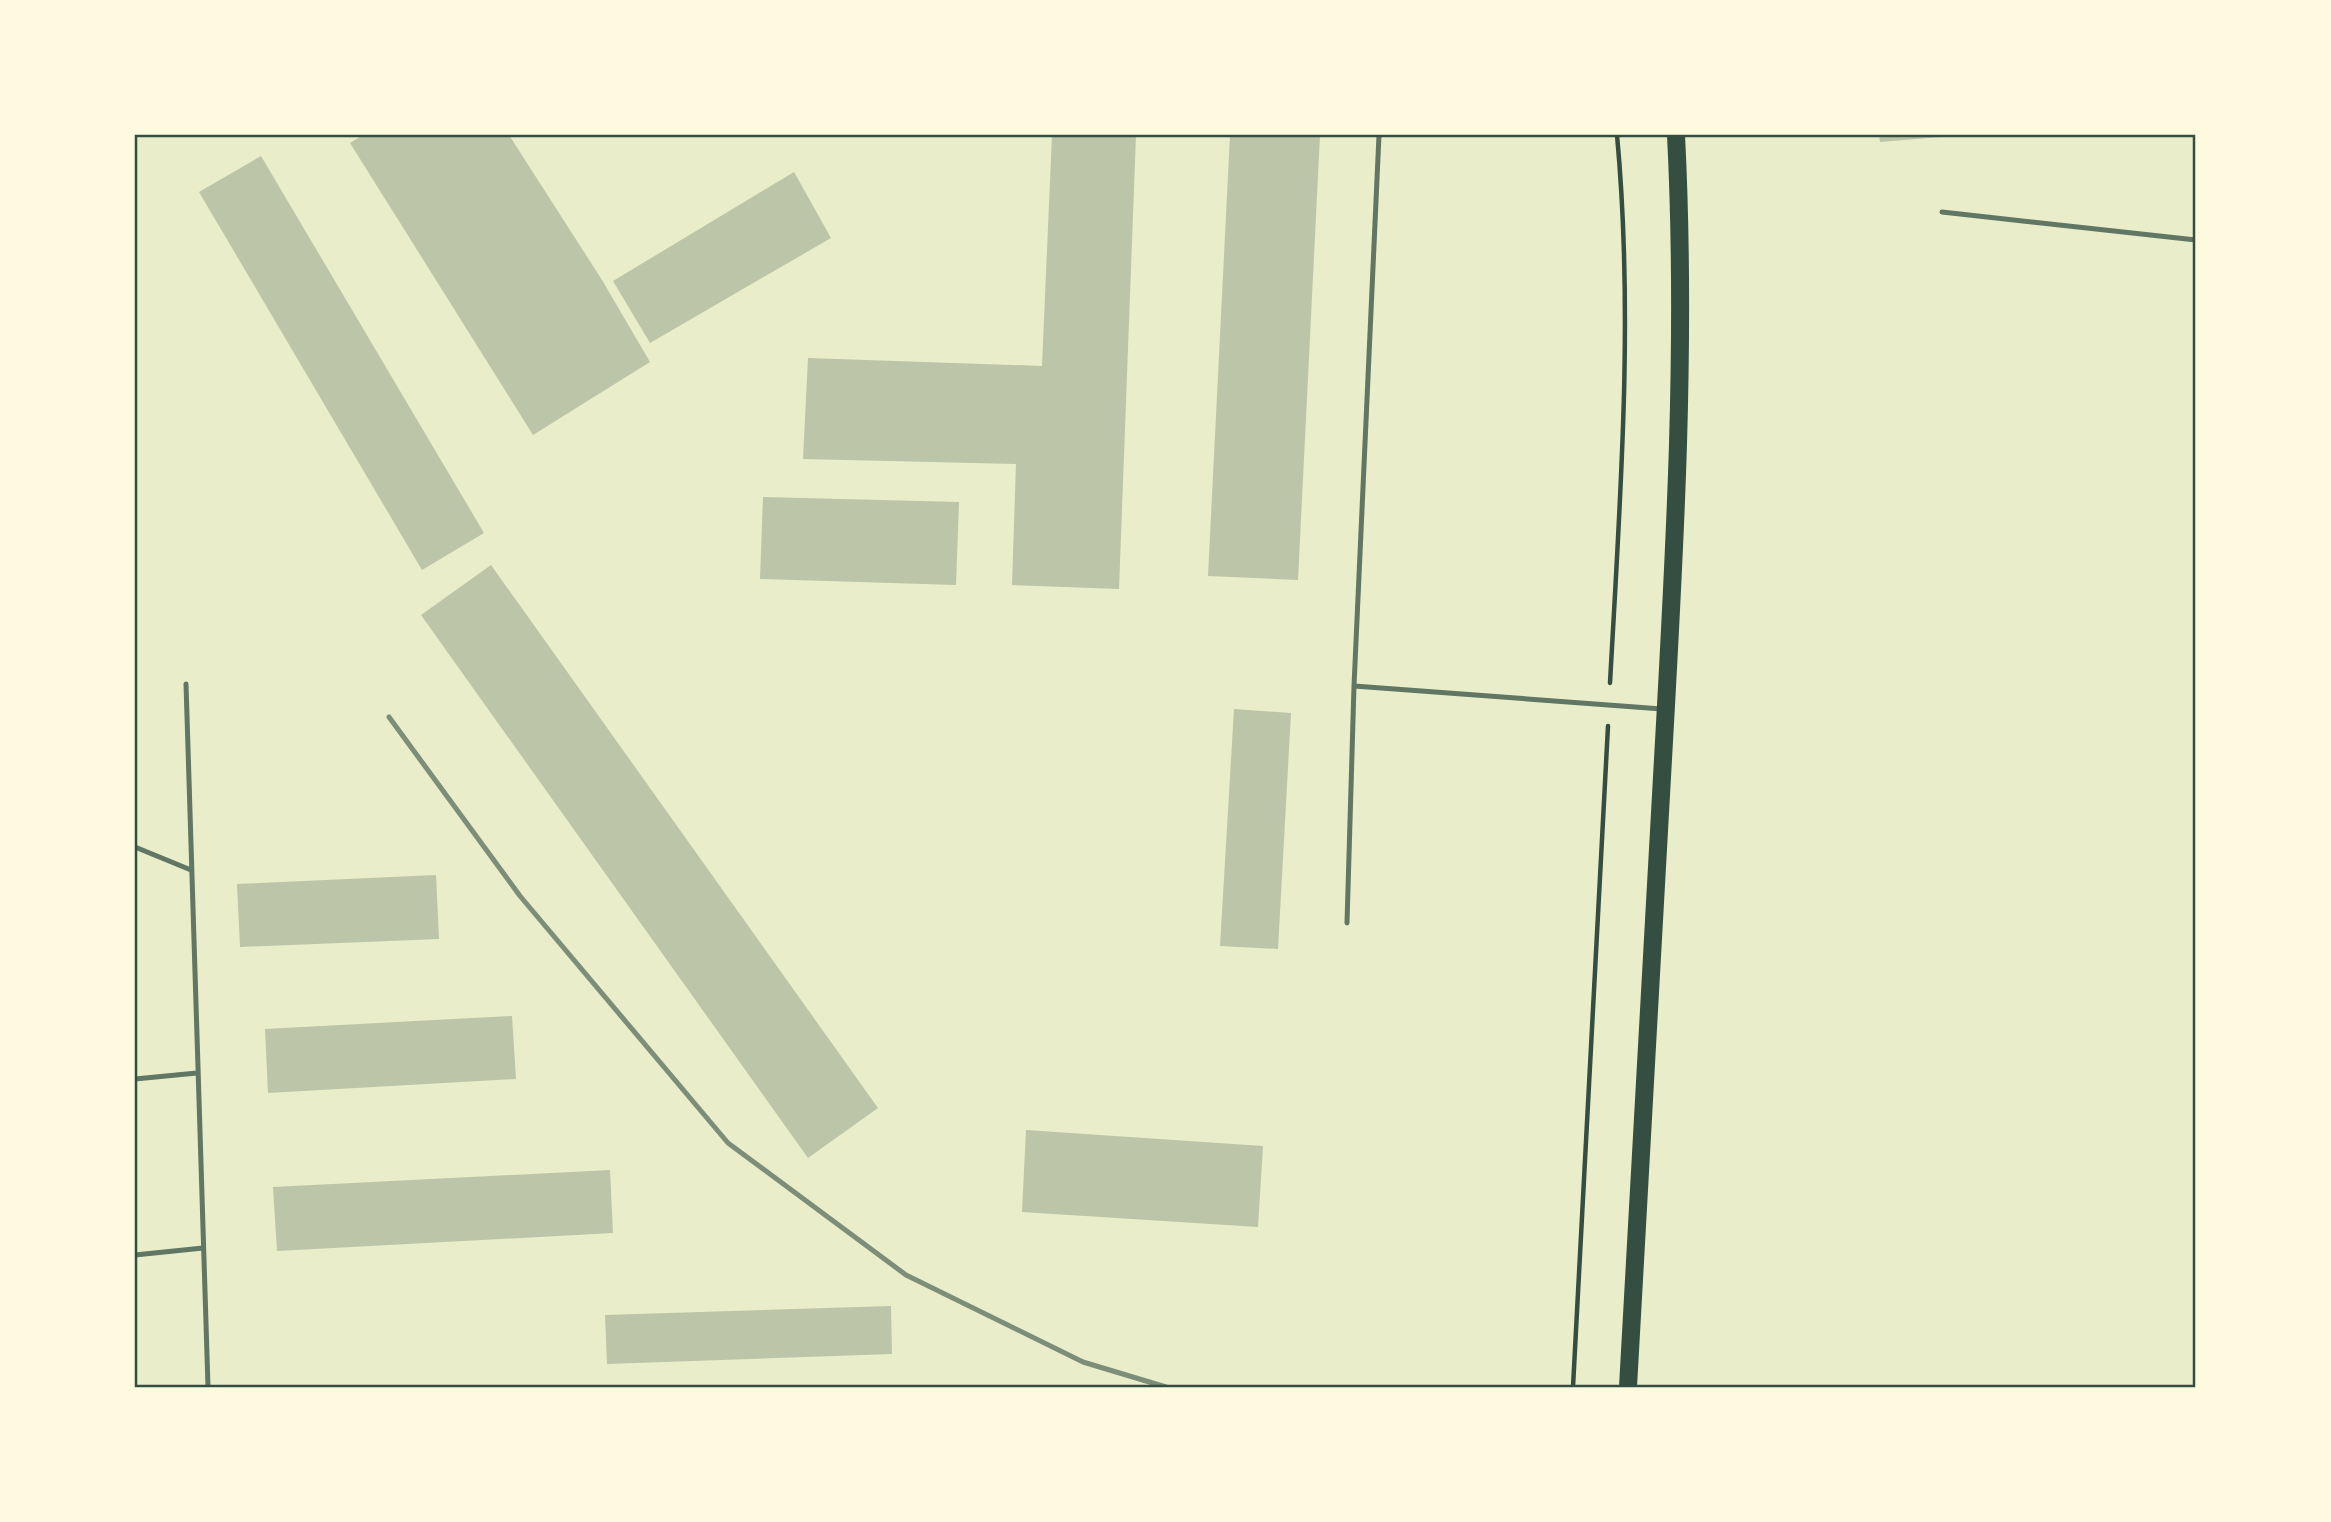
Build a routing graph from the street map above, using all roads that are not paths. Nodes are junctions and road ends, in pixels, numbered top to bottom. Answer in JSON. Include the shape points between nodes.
{"nodes":[{"id":1,"x":1379,"y":135,"type":"edge"},
{"id":2,"x":1676,"y":135,"type":"edge"},
{"id":3,"x":1942,"y":212,"type":"dead end"},
{"id":4,"x":2196,"y":240,"type":"edge"},
{"id":5,"x":186,"y":684,"type":"dead end"},
{"id":6,"x":1354,"y":685,"type":"junction"},
{"id":7,"x":1666,"y":710,"type":"junction"},
{"id":8,"x":135,"y":847,"type":"edge"},
{"id":9,"x":191,"y":870,"type":"junction"},
{"id":10,"x":1347,"y":923,"type":"dead end"},
{"id":11,"x":197,"y":1073,"type":"junction"},
{"id":12,"x":135,"y":1079,"type":"edge"},
{"id":13,"x":203,"y":1248,"type":"junction"},
{"id":14,"x":135,"y":1255,"type":"edge"},
{"id":15,"x":208,"y":1387,"type":"edge"},
{"id":16,"x":1628,"y":1387,"type":"edge"}],
"edges":[{"from":1,"to":6,"type":"lane"},
{"from":2,"to":7,"type":"main road","via":[[1681,340]]},
{"from":3,"to":4,"type":"lane"},
{"from":5,"to":9,"type":"lane"},
{"from":6,"to":7,"type":"lane"},
{"from":6,"to":10,"type":"lane"},
{"from":7,"to":16,"type":"main road"},
{"from":8,"to":9,"type":"lane"},
{"from":9,"to":11,"type":"lane"},
{"from":11,"to":12,"type":"lane"},
{"from":11,"to":13,"type":"lane"},
{"from":13,"to":14,"type":"lane"},
{"from":13,"to":15,"type":"lane"}]}
